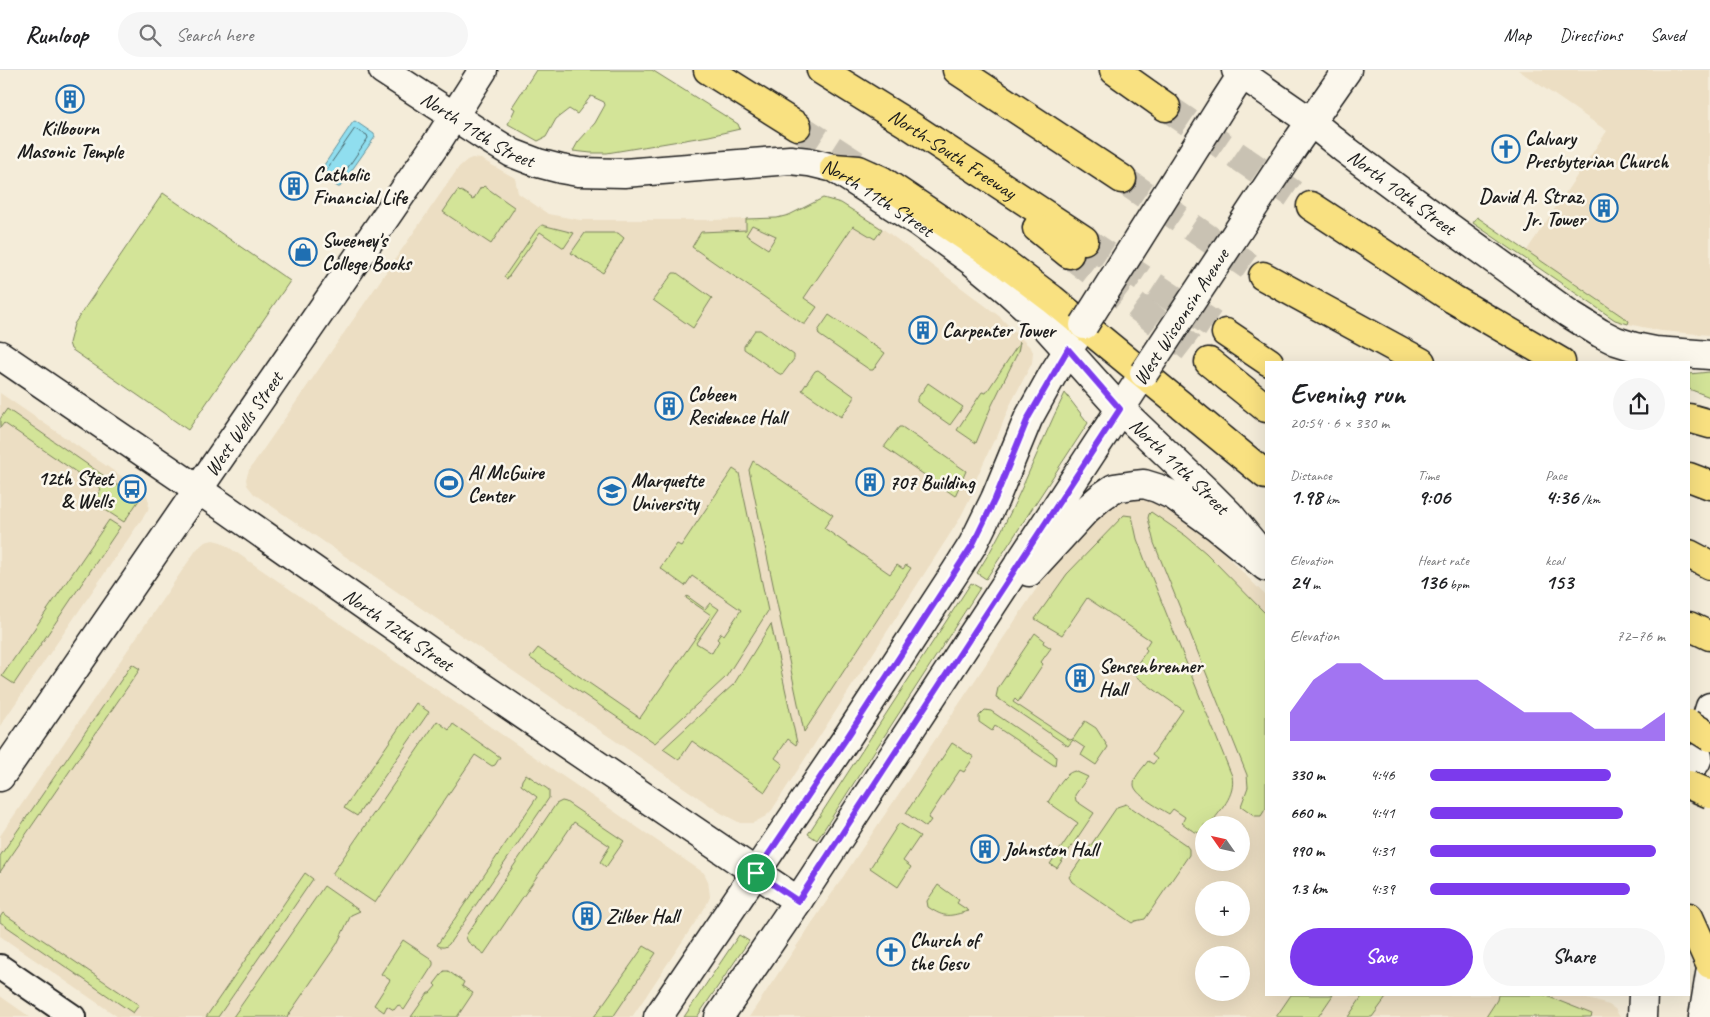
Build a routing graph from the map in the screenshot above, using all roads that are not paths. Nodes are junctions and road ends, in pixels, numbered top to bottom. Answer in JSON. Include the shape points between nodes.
{"nodes":[{"id":1,"x":383,"y":70,"type":"edge"},
{"id":2,"x":483,"y":70,"type":"edge"},
{"id":3,"x":708,"y":70,"type":"edge"},
{"id":4,"x":821,"y":70,"type":"edge"},
{"id":5,"x":957,"y":70,"type":"edge"},
{"id":6,"x":1105,"y":70,"type":"edge"},
{"id":7,"x":1114,"y":70,"type":"edge"},
{"id":8,"x":1347,"y":70,"type":"edge"},
{"id":9,"x":1241,"y":72,"type":"edge"},
{"id":10,"x":454,"y":116,"type":"junction"},
{"id":11,"x":797,"y":126,"type":"tunnel mouth"},
{"id":12,"x":1303,"y":132,"type":"junction"},
{"id":13,"x":834,"y":168,"type":"junction"},
{"id":14,"x":1122,"y":179,"type":"tunnel mouth"},
{"id":15,"x":1311,"y":206,"type":"tunnel mouth"},
{"id":16,"x":1076,"y":247,"type":"tunnel mouth"},
{"id":17,"x":1084,"y":325,"type":"junction"},
{"id":18,"x":1226,"y":333,"type":"tunnel mouth"},
{"id":19,"x":1068,"y":349,"type":"junction"},
{"id":20,"x":0,"y":355,"type":"edge"},
{"id":21,"x":1710,"y":355,"type":"edge"},
{"id":22,"x":1268,"y":361,"type":"edge"},
{"id":23,"x":1386,"y":361,"type":"edge"},
{"id":24,"x":1419,"y":361,"type":"edge"},
{"id":25,"x":1559,"y":361,"type":"edge"},
{"id":26,"x":1209,"y":362,"type":"tunnel mouth"},
{"id":27,"x":1144,"y":373,"type":"junction"},
{"id":28,"x":1265,"y":407,"type":"edge"},
{"id":29,"x":1120,"y":409,"type":"junction"},
{"id":30,"x":1690,"y":418,"type":"edge"},
{"id":31,"x":1710,"y":424,"type":"edge"},
{"id":32,"x":1265,"y":474,"type":"edge"},
{"id":33,"x":1690,"y":477,"type":"edge"},
{"id":34,"x":1710,"y":485,"type":"edge"},
{"id":35,"x":198,"y":490,"type":"junction"},
{"id":36,"x":1690,"y":555,"type":"edge"},
{"id":37,"x":1265,"y":557,"type":"edge"},
{"id":38,"x":1710,"y":565,"type":"edge"},
{"id":39,"x":1265,"y":566,"type":"edge"},
{"id":40,"x":1690,"y":626,"type":"edge"},
{"id":41,"x":1710,"y":636,"type":"edge"},
{"id":42,"x":956,"y":659,"type":"junction"},
{"id":43,"x":1700,"y":742,"type":"edge"},
{"id":44,"x":0,"y":777,"type":"edge"},
{"id":45,"x":1710,"y":794,"type":"edge"},
{"id":46,"x":756,"y":873,"type":"junction"},
{"id":47,"x":798,"y":901,"type":"junction"},
{"id":48,"x":1690,"y":919,"type":"edge"},
{"id":49,"x":1710,"y":964,"type":"edge"},
{"id":50,"x":0,"y":967,"type":"edge"},
{"id":51,"x":1710,"y":974,"type":"edge"},
{"id":52,"x":1643,"y":996,"type":"edge"},
{"id":53,"x":73,"y":1017,"type":"edge"},
{"id":54,"x":658,"y":1017,"type":"edge"},
{"id":55,"x":719,"y":1017,"type":"edge"},
{"id":56,"x":1642,"y":1017,"type":"edge"},
{"id":57,"x":1703,"y":1017,"type":"edge"}],
"edges":[{"from":1,"to":10,"type":"street","name":"North 11th Street"},
{"from":2,"to":10,"type":"street","name":"West Wells Street"},
{"from":3,"to":11,"type":"highway"},
{"from":4,"to":16,"type":"highway","name":"North-South Freeway","via":[[911,126]]},
{"from":5,"to":14,"type":"highway"},
{"from":6,"to":7,"type":"highway","via":[[1156,101]]},
{"from":8,"to":12,"type":"street","name":"West Wisconsin Avenue"},
{"from":9,"to":12,"type":"street","name":"North 10th Street"},
{"from":9,"to":17,"type":"street","bridge":true},
{"from":10,"to":13,"type":"street","name":"North 11th Street","via":[[512,152],[538,163],[578,172],[624,174],[790,160]]},
{"from":10,"to":35,"type":"street","name":"West Wells Street"},
{"from":12,"to":21,"type":"street","name":"North 10th Street","via":[[1344,148],[1442,222],[1600,333],[1616,341],[1655,351]]},
{"from":12,"to":27,"type":"street","name":"West Wisconsin Avenue","bridge":true},
{"from":13,"to":17,"type":"highway","via":[[859,170],[881,180],[999,259]]},
{"from":13,"to":19,"type":"street","name":"North 11th Street","via":[[973,262],[1039,319]]},
{"from":15,"to":25,"type":"highway","via":[[1453,299]]},
{"from":17,"to":19,"type":"street"},
{"from":17,"to":27,"type":"highway"},
{"from":18,"to":22,"type":"highway"},
{"from":19,"to":29,"type":"street","name":"North 11th Street"},
{"from":19,"to":46,"type":"street","via":[[1028,418],[973,544]]},
{"from":20,"to":35,"type":"street","name":"North 12th Street"},
{"from":23,"to":24,"type":"highway","via":[[1263,276]]},
{"from":26,"to":28,"type":"highway"},
{"from":27,"to":29,"type":"street","name":"West Wisconsin Avenue"},
{"from":27,"to":32,"type":"highway"},
{"from":29,"to":37,"type":"street","name":"North 11th Street","via":[[1208,492]]},
{"from":29,"to":42,"type":"street","name":"West Wisconsin Avenue"},
{"from":30,"to":31,"type":"highway"},
{"from":33,"to":34,"type":"highway"},
{"from":35,"to":44,"type":"street","name":"West Wells Street"},
{"from":35,"to":46,"type":"street","name":"North 12th Street"},
{"from":36,"to":38,"type":"highway"},
{"from":39,"to":42,"type":"street","via":[[1174,496],[1144,484],[1114,488],[1086,510],[1032,568]]},
{"from":40,"to":41,"type":"highway"},
{"from":42,"to":47,"type":"street","name":"West Wisconsin Avenue"},
{"from":43,"to":45,"type":"highway","bridge":true},
{"from":46,"to":47,"type":"street","name":"North 12th Street"},
{"from":46,"to":54,"type":"street"},
{"from":47,"to":55,"type":"street","name":"West Wisconsin Avenue"},
{"from":48,"to":49,"type":"highway"},
{"from":50,"to":53,"type":"street"},
{"from":51,"to":57,"type":"street"},
{"from":52,"to":56,"type":"street"}]}
